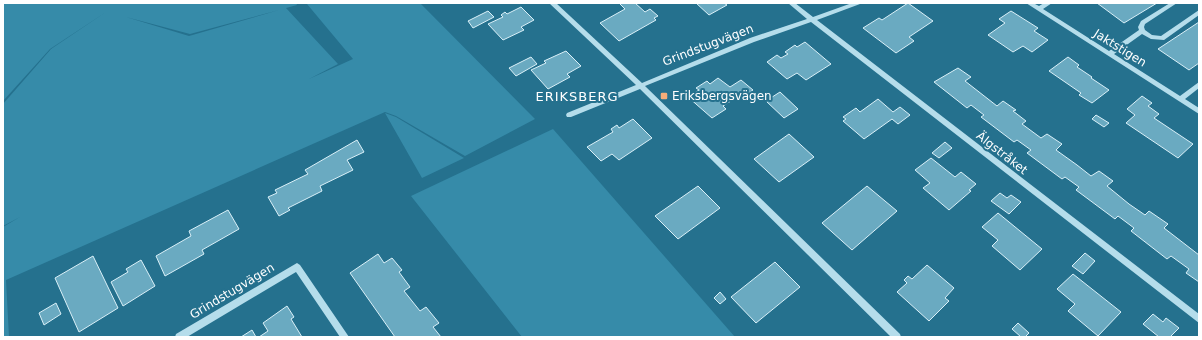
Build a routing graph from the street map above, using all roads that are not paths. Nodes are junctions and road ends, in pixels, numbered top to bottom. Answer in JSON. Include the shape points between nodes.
{"nodes":[{"id":1,"x":552,"y":3,"type":"edge"},
{"id":2,"x":791,"y":3,"type":"edge"},
{"id":3,"x":858,"y":3,"type":"edge"},
{"id":4,"x":1029,"y":3,"type":"edge"},
{"id":5,"x":1049,"y":3,"type":"edge"},
{"id":6,"x":1174,"y":3,"type":"edge"},
{"id":7,"x":1039,"y":9,"type":"junction"},
{"id":8,"x":1199,"y":12,"type":"edge"},
{"id":9,"x":812,"y":19,"type":"junction"},
{"id":10,"x":1142,"y":31,"type":"junction"},
{"id":11,"x":1110,"y":54,"type":"junction"},
{"id":12,"x":1199,"y":84,"type":"edge"},
{"id":13,"x":640,"y":85,"type":"junction"},
{"id":14,"x":1181,"y":99,"type":"junction"},
{"id":15,"x":1199,"y":111,"type":"edge"},
{"id":16,"x":569,"y":115,"type":"dead end"},
{"id":17,"x":1199,"y":319,"type":"edge"},
{"id":18,"x":179,"y":337,"type":"edge"},
{"id":19,"x":345,"y":337,"type":"edge"},
{"id":20,"x":897,"y":337,"type":"edge"}],
"edges":[{"from":1,"to":13,"type":"street"},
{"from":2,"to":9,"type":"street","name":"Älgstråket"},
{"from":3,"to":9,"type":"street","name":"Grindstugvägen"},
{"from":4,"to":7,"type":"street","name":"Jaktstigen"},
{"from":5,"to":7,"type":"street"},
{"from":6,"to":10,"type":"street","via":[[1143,23]]},
{"from":7,"to":11,"type":"street","name":"Jaktstigen"},
{"from":8,"to":10,"type":"street","via":[[1162,38],[1151,37]]},
{"from":9,"to":13,"type":"street","name":"Grindstugvägen"},
{"from":9,"to":17,"type":"street","name":"Älgstråket"},
{"from":10,"to":11,"type":"street"},
{"from":11,"to":14,"type":"street","name":"Jaktstigen"},
{"from":12,"to":14,"type":"street"},
{"from":13,"to":16,"type":"street","name":"Grindstugvägen"},
{"from":13,"to":20,"type":"street"},
{"from":14,"to":15,"type":"street","name":"Jaktstigen"},
{"from":18,"to":19,"type":"street","name":"Grindstugvägen","via":[[297,267]]}]}
